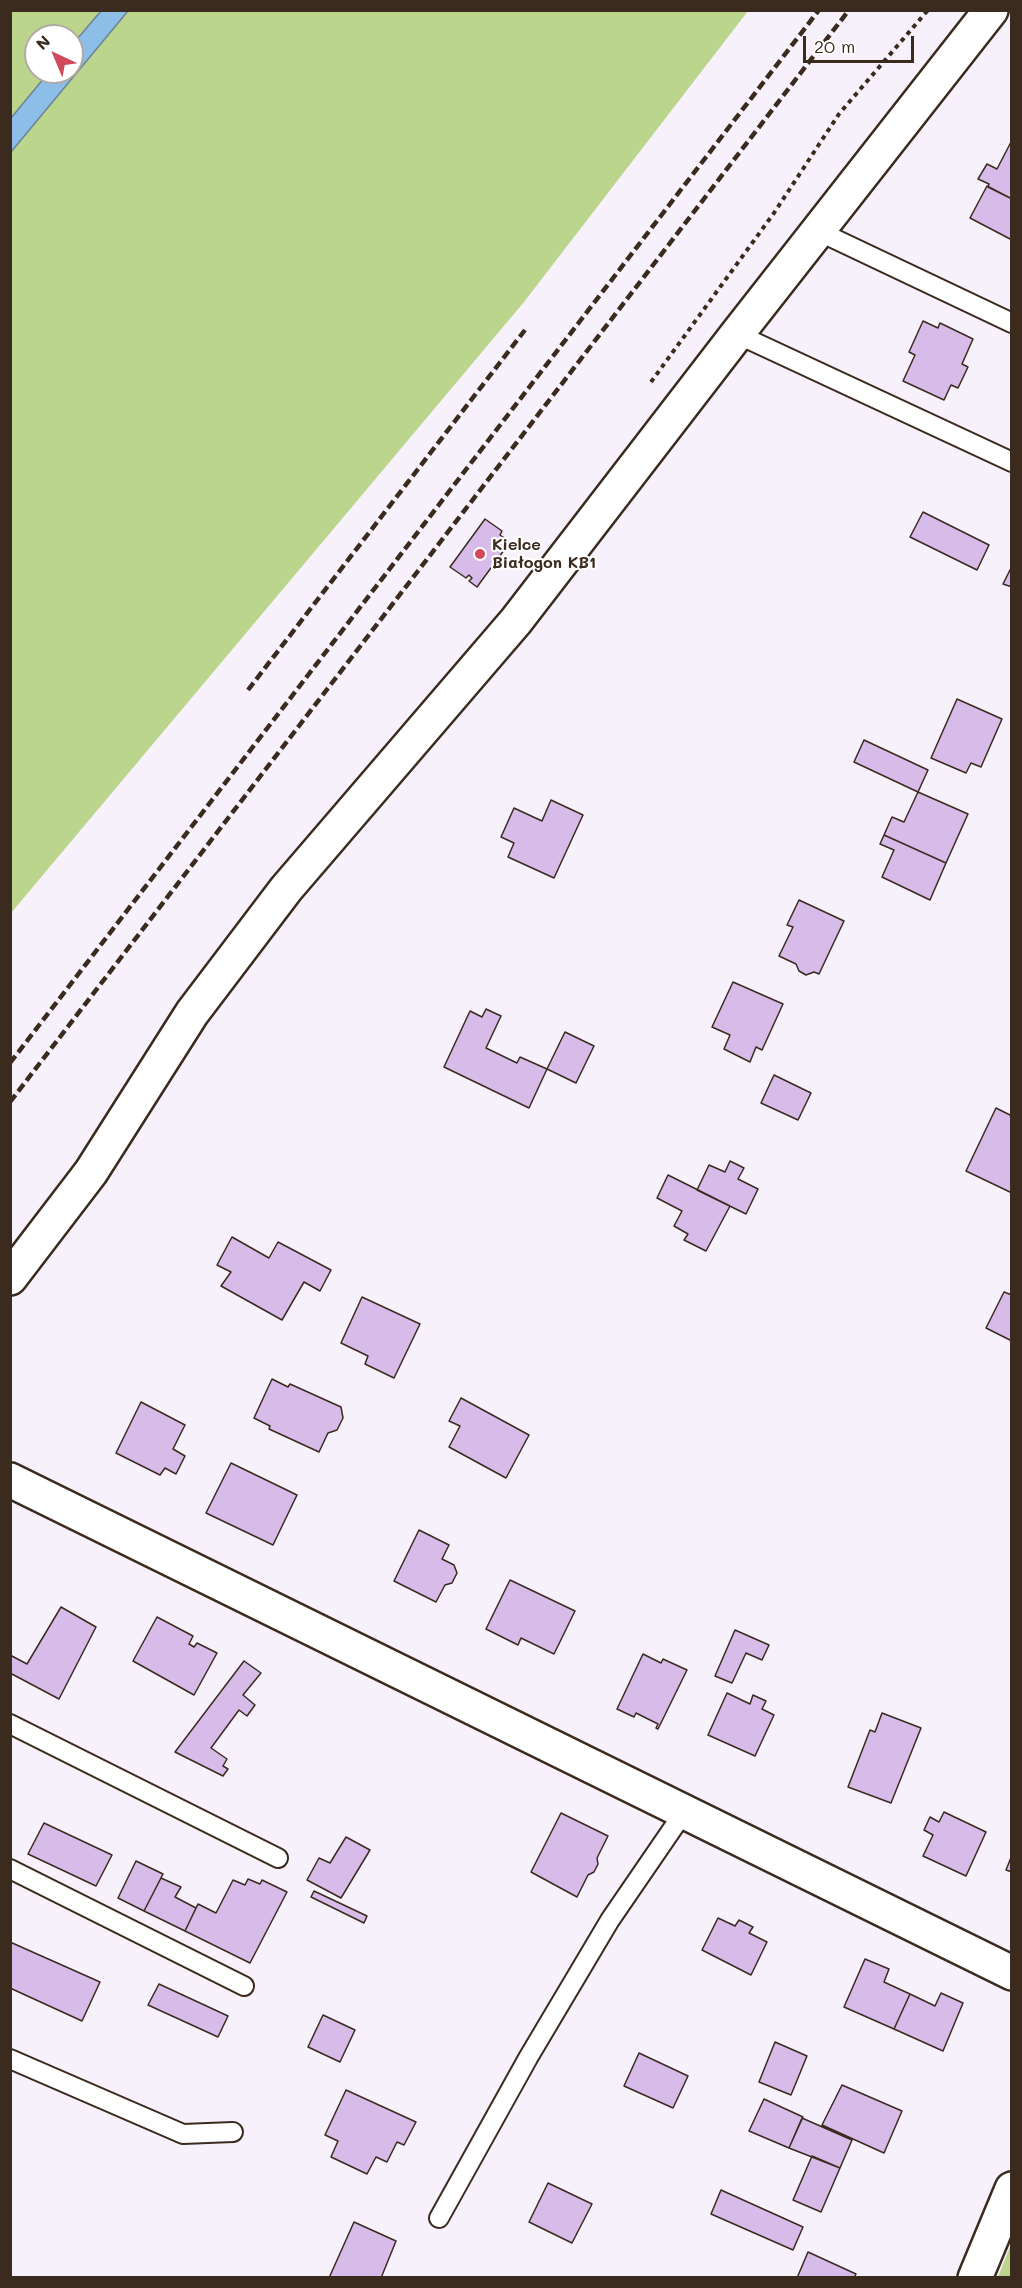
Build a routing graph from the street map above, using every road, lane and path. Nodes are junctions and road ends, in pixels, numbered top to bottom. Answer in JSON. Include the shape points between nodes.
{"nodes":[{"id":1,"x":928,"y":10,"type":"edge"},
{"id":2,"x":991,"y":10,"type":"edge"},
{"id":3,"x":818,"y":231,"type":"junction"},
{"id":4,"x":1011,"y":323,"type":"edge"},
{"id":5,"x":736,"y":334,"type":"junction"},
{"id":6,"x":646,"y":390,"type":"dead end"},
{"id":7,"x":1011,"y":462,"type":"edge"},
{"id":8,"x":10,"y":1278,"type":"edge"},
{"id":9,"x":10,"y":1480,"type":"edge"},
{"id":10,"x":10,"y":1724,"type":"edge"},
{"id":11,"x":684,"y":1812,"type":"junction"},
{"id":12,"x":278,"y":1858,"type":"dead end"},
{"id":13,"x":10,"y":1869,"type":"edge"},
{"id":14,"x":1011,"y":1973,"type":"edge"},
{"id":15,"x":244,"y":1986,"type":"dead end"},
{"id":16,"x":10,"y":2059,"type":"edge"},
{"id":17,"x":233,"y":2132,"type":"dead end"},
{"id":18,"x":1011,"y":2189,"type":"edge"},
{"id":19,"x":439,"y":2218,"type":"dead end"},
{"id":20,"x":975,"y":2277,"type":"edge"}],
"edges":[{"from":1,"to":6,"type":"path","via":[[839,114],[774,213]]},
{"from":2,"to":3,"type":"street"},
{"from":3,"to":4,"type":"lane"},
{"from":3,"to":5,"type":"street"},
{"from":5,"to":7,"type":"lane"},
{"from":5,"to":8,"type":"street","via":[[516,621],[266,915],[192,1013],[91,1172]]},
{"from":9,"to":11,"type":"street"},
{"from":10,"to":12,"type":"lane"},
{"from":11,"to":14,"type":"street"},
{"from":11,"to":19,"type":"lane","via":[[610,1920]]},
{"from":13,"to":15,"type":"lane"},
{"from":16,"to":17,"type":"lane","via":[[183,2134]]},
{"from":18,"to":20,"type":"street"}]}
